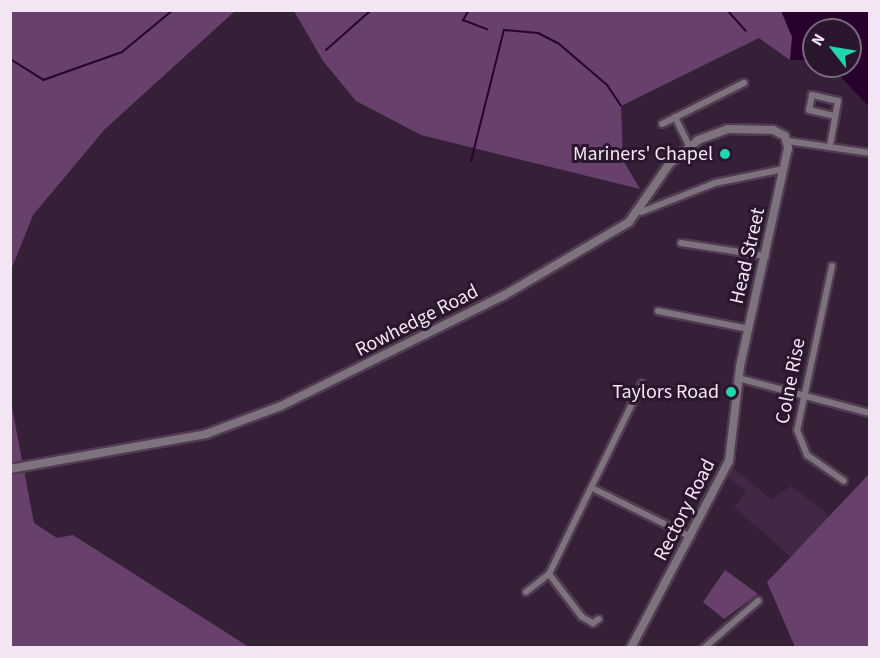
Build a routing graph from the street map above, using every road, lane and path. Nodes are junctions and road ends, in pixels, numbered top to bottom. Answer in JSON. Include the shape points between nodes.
{"nodes":[{"id":1,"x":744,"y":83,"type":"dead end"},
{"id":2,"x":835,"y":116,"type":"junction"},
{"id":3,"x":675,"y":117,"type":"junction"},
{"id":4,"x":662,"y":124,"type":"dead end"},
{"id":5,"x":788,"y":141,"type":"junction"},
{"id":6,"x":689,"y":146,"type":"junction"},
{"id":7,"x":830,"y":146,"type":"junction"},
{"id":8,"x":870,"y":153,"type":"edge"},
{"id":9,"x":784,"y":169,"type":"junction"},
{"id":10,"x":641,"y":212,"type":"junction"},
{"id":11,"x":681,"y":243,"type":"dead end"},
{"id":12,"x":766,"y":256,"type":"junction"},
{"id":13,"x":832,"y":266,"type":"dead end"},
{"id":14,"x":658,"y":311,"type":"dead end"},
{"id":15,"x":749,"y":329,"type":"junction"},
{"id":16,"x":738,"y":378,"type":"junction"},
{"id":17,"x":642,"y":383,"type":"dead end"},
{"id":18,"x":804,"y":394,"type":"junction"},
{"id":19,"x":870,"y":413,"type":"edge"},
{"id":20,"x":10,"y":469,"type":"edge"},
{"id":21,"x":844,"y":481,"type":"dead end"},
{"id":22,"x":592,"y":488,"type":"junction"},
{"id":23,"x":692,"y":537,"type":"junction"},
{"id":24,"x":549,"y":574,"type":"junction"},
{"id":25,"x":526,"y":592,"type":"dead end"},
{"id":26,"x":758,"y":601,"type":"dead end"},
{"id":27,"x":595,"y":624,"type":"dead end"},
{"id":28,"x":631,"y":648,"type":"edge"},
{"id":29,"x":704,"y":648,"type":"edge"}],
"edges":[{"from":1,"to":3,"type":"street"},
{"from":2,"to":2,"type":"street","via":[[809,110],[812,95],[838,101]]},
{"from":2,"to":7,"type":"street"},
{"from":3,"to":4,"type":"street"},
{"from":3,"to":6,"type":"street"},
{"from":5,"to":6,"type":"street","name":"Rowhedge Road","via":[[773,130],[749,127],[718,132]]},
{"from":5,"to":7,"type":"street"},
{"from":5,"to":9,"type":"street","name":"Head Street"},
{"from":6,"to":10,"type":"street","name":"Rowhedge Road","via":[[670,163]]},
{"from":7,"to":8,"type":"street"},
{"from":9,"to":10,"type":"street","via":[[715,183]]},
{"from":9,"to":12,"type":"street","name":"Head Street"},
{"from":10,"to":20,"type":"street","name":"Rowhedge Road","via":[[503,296],[281,406],[206,434]]},
{"from":11,"to":12,"type":"street"},
{"from":12,"to":15,"type":"street","name":"Head Street"},
{"from":13,"to":18,"type":"street","name":"Colne Rise"},
{"from":14,"to":15,"type":"street"},
{"from":15,"to":16,"type":"street","name":"Head Street"},
{"from":16,"to":18,"type":"street"},
{"from":16,"to":23,"type":"street","name":"Rectory Road","via":[[729,462]]},
{"from":17,"to":22,"type":"street"},
{"from":18,"to":19,"type":"street"},
{"from":18,"to":21,"type":"street","name":"Colne Rise","via":[[799,442],[812,460]]},
{"from":22,"to":23,"type":"street"},
{"from":22,"to":24,"type":"street"},
{"from":23,"to":28,"type":"street","name":"Rectory Road"},
{"from":24,"to":25,"type":"street"},
{"from":24,"to":27,"type":"street"},
{"from":26,"to":29,"type":"street"}]}
